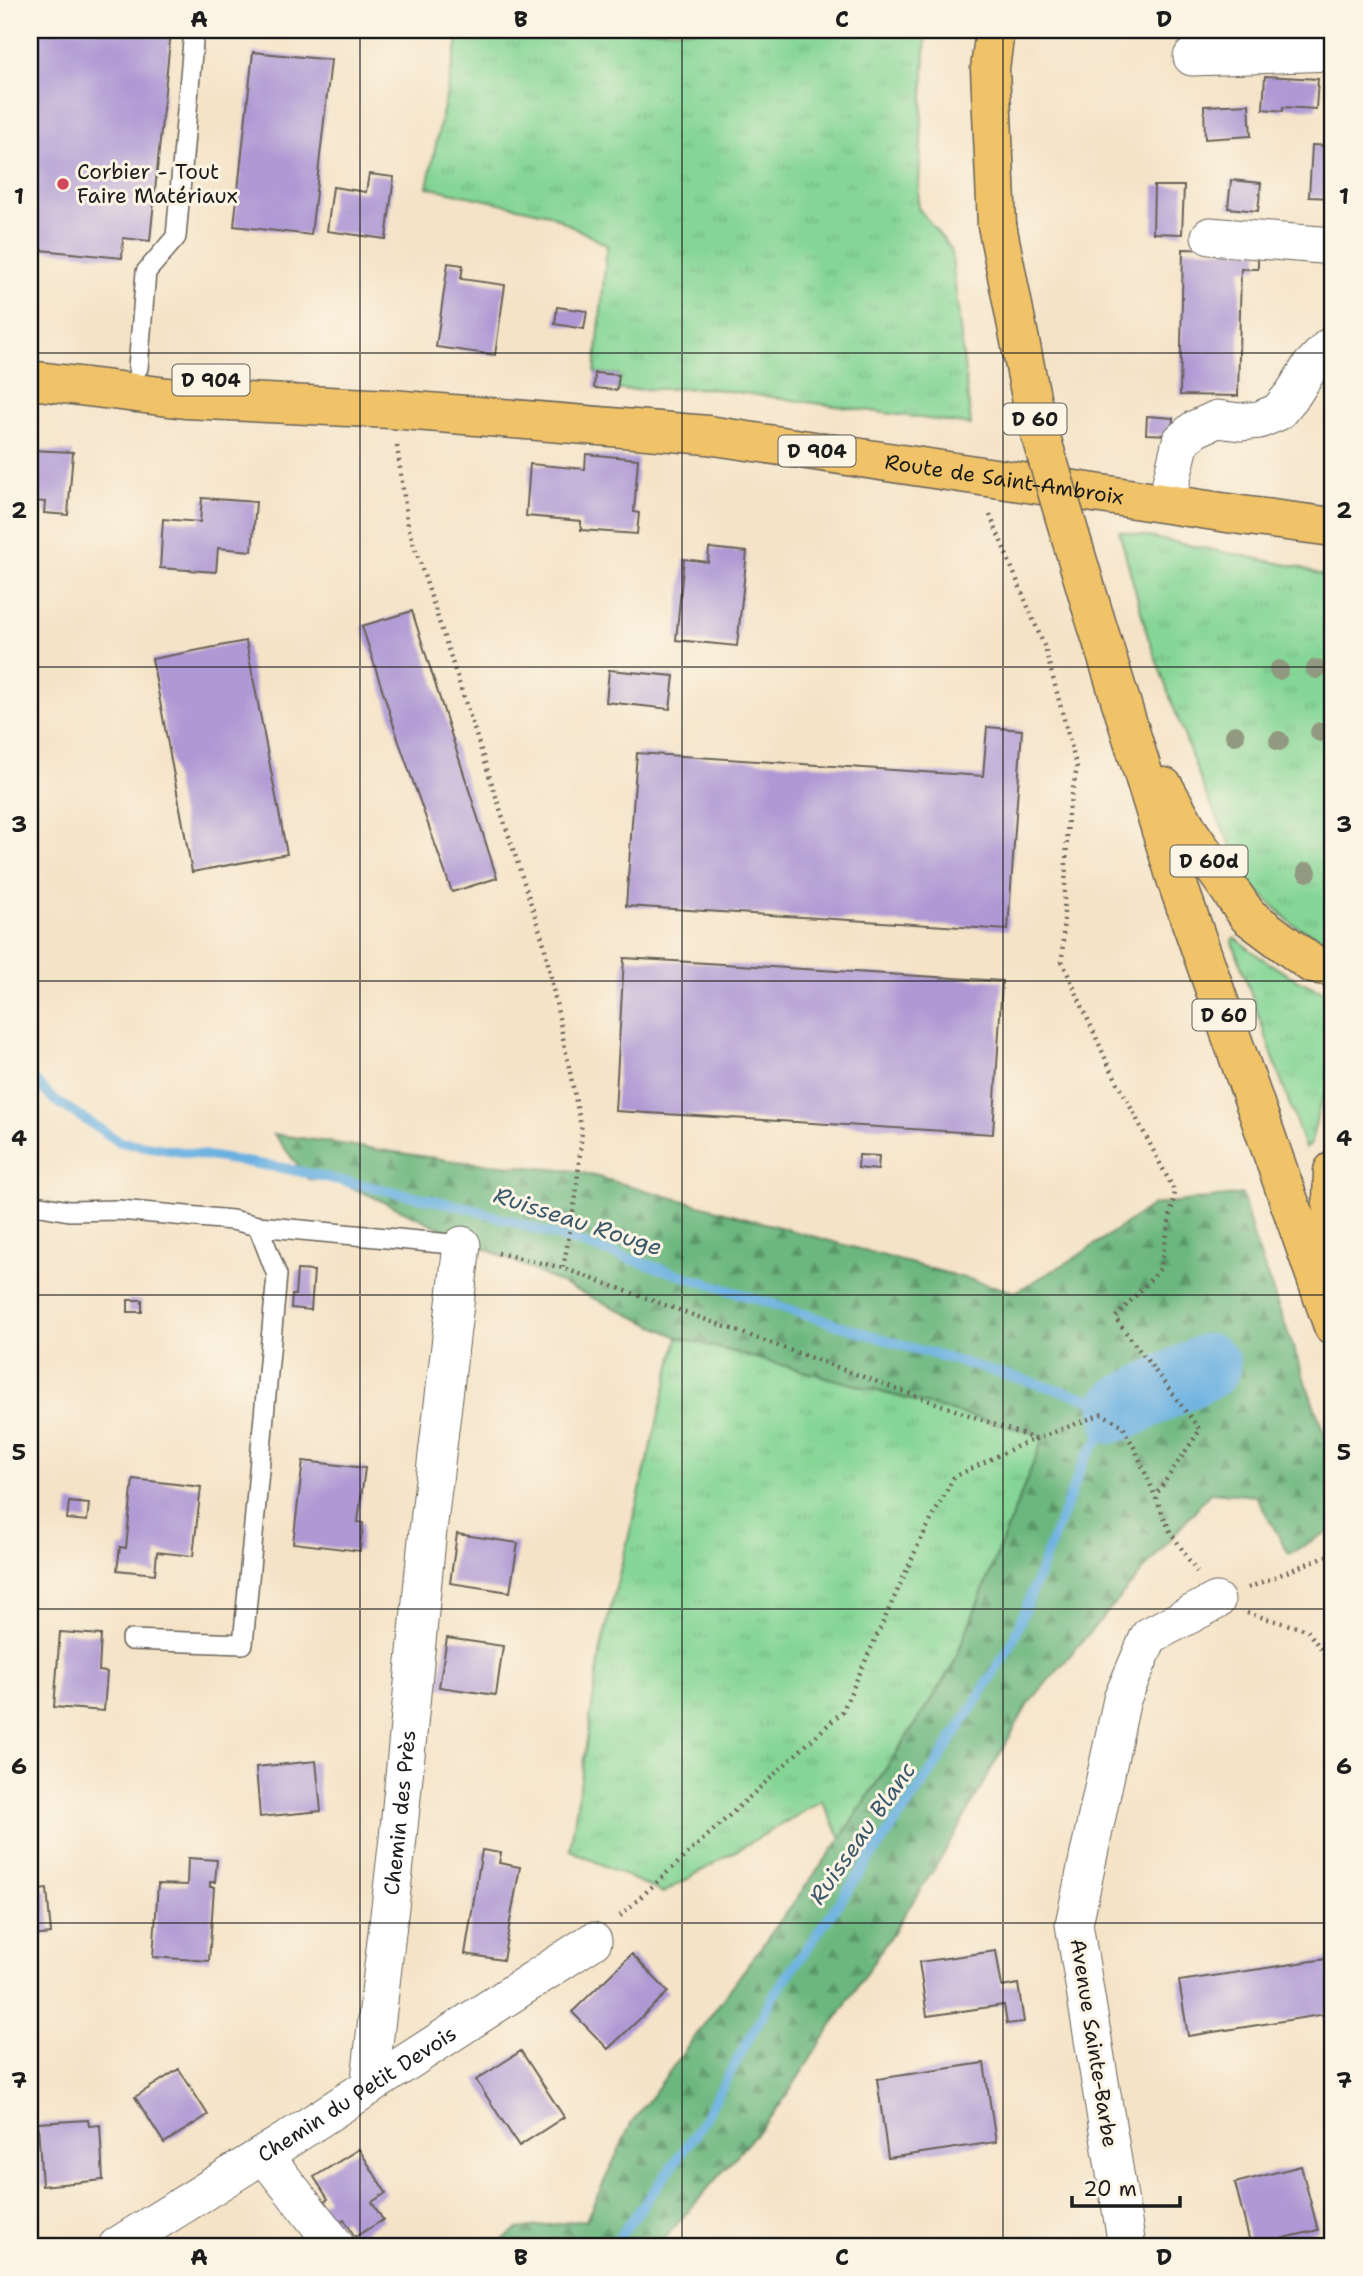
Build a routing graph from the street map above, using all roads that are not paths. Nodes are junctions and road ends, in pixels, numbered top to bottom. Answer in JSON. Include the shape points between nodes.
{"nodes":[{"id":1,"x":194,"y":30,"type":"edge"},
{"id":2,"x":995,"y":30,"type":"edge"},
{"id":3,"x":1333,"y":52,"type":"edge"},
{"id":4,"x":1192,"y":57,"type":"dead end"},
{"id":5,"x":1210,"y":236,"type":"dead end"},
{"id":6,"x":1333,"y":246,"type":"edge"},
{"id":7,"x":1317,"y":354,"type":"edge"},
{"id":8,"x":30,"y":356,"type":"edge"},
{"id":9,"x":138,"y":368,"type":"junction"},
{"id":10,"x":30,"y":380,"type":"edge"},
{"id":11,"x":391,"y":409,"type":"junction"},
{"id":12,"x":1166,"y":503,"type":"junction"},
{"id":13,"x":1241,"y":515,"type":"junction"},
{"id":14,"x":1333,"y":527,"type":"edge"},
{"id":15,"x":1333,"y":550,"type":"edge"},
{"id":16,"x":1123,"y":715,"type":"junction"},
{"id":17,"x":1333,"y":967,"type":"edge"},
{"id":18,"x":1333,"y":1171,"type":"edge"},
{"id":19,"x":30,"y":1204,"type":"edge"},
{"id":20,"x":258,"y":1226,"type":"junction"},
{"id":21,"x":462,"y":1245,"type":"joint"},
{"id":22,"x":1331,"y":1319,"type":"edge"},
{"id":23,"x":1216,"y":1601,"type":"road end"},
{"id":24,"x":131,"y":1640,"type":"dead end"},
{"id":25,"x":593,"y":1941,"type":"road end"},
{"id":26,"x":369,"y":2087,"type":"junction"},
{"id":27,"x":264,"y":2155,"type":"junction"},
{"id":28,"x":117,"y":2246,"type":"edge"},
{"id":29,"x":336,"y":2246,"type":"edge"},
{"id":30,"x":1127,"y":2246,"type":"edge"}],
"edges":[{"from":1,"to":9,"type":"lane","via":[[176,237],[146,272]]},
{"from":2,"to":16,"type":"main road","number":"D 60","bridge":true,"via":[[990,69],[997,225],[1035,417]]},
{"from":3,"to":4,"type":"street"},
{"from":5,"to":6,"type":"street"},
{"from":7,"to":12,"type":"street","via":[[1278,412],[1258,420],[1217,419],[1181,441]]},
{"from":8,"to":9,"type":"main road","name":"Route de Saint-Ambroix","number":"D 904"},
{"from":9,"to":11,"type":"main road","name":"Route de Saint-Ambroix","number":"D 904"},
{"from":10,"to":11,"type":"main road","name":"Route de Saint-Ambroix","number":"D 904","via":[[185,399]]},
{"from":11,"to":12,"type":"main road","name":"Route de Saint-Ambroix","number":"D 904","via":[[708,435]]},
{"from":12,"to":13,"type":"main road","name":"Route de Saint-Ambroix","number":"D 904"},
{"from":13,"to":14,"type":"main road","name":"Route de Saint-Ambroix","number":"D 904"},
{"from":13,"to":15,"type":"main road","name":"Route de Saint-Ambroix","number":"D 904"},
{"from":16,"to":17,"type":"main road","number":"D 60d","via":[[1191,835],[1248,916],[1312,964]]},
{"from":16,"to":22,"type":"main road","number":"D 60"},
{"from":18,"to":22,"type":"main road"},
{"from":19,"to":20,"type":"lane"},
{"from":20,"to":21,"type":"lane"},
{"from":20,"to":24,"type":"lane","via":[[276,1275],[243,1644]]},
{"from":21,"to":26,"type":"street","name":"Chemin des Près","via":[[426,1539]]},
{"from":23,"to":30,"type":"street","name":"Avenue Sainte-Barbe","via":[[1149,1636],[1122,1699],[1074,1924]]},
{"from":25,"to":26,"type":"street","name":"Chemin du Petit Devois"},
{"from":26,"to":27,"type":"street","name":"Chemin du Petit Devois"},
{"from":27,"to":28,"type":"street","name":"Chemin du Petit Devois"},
{"from":27,"to":29,"type":"street"}]}
